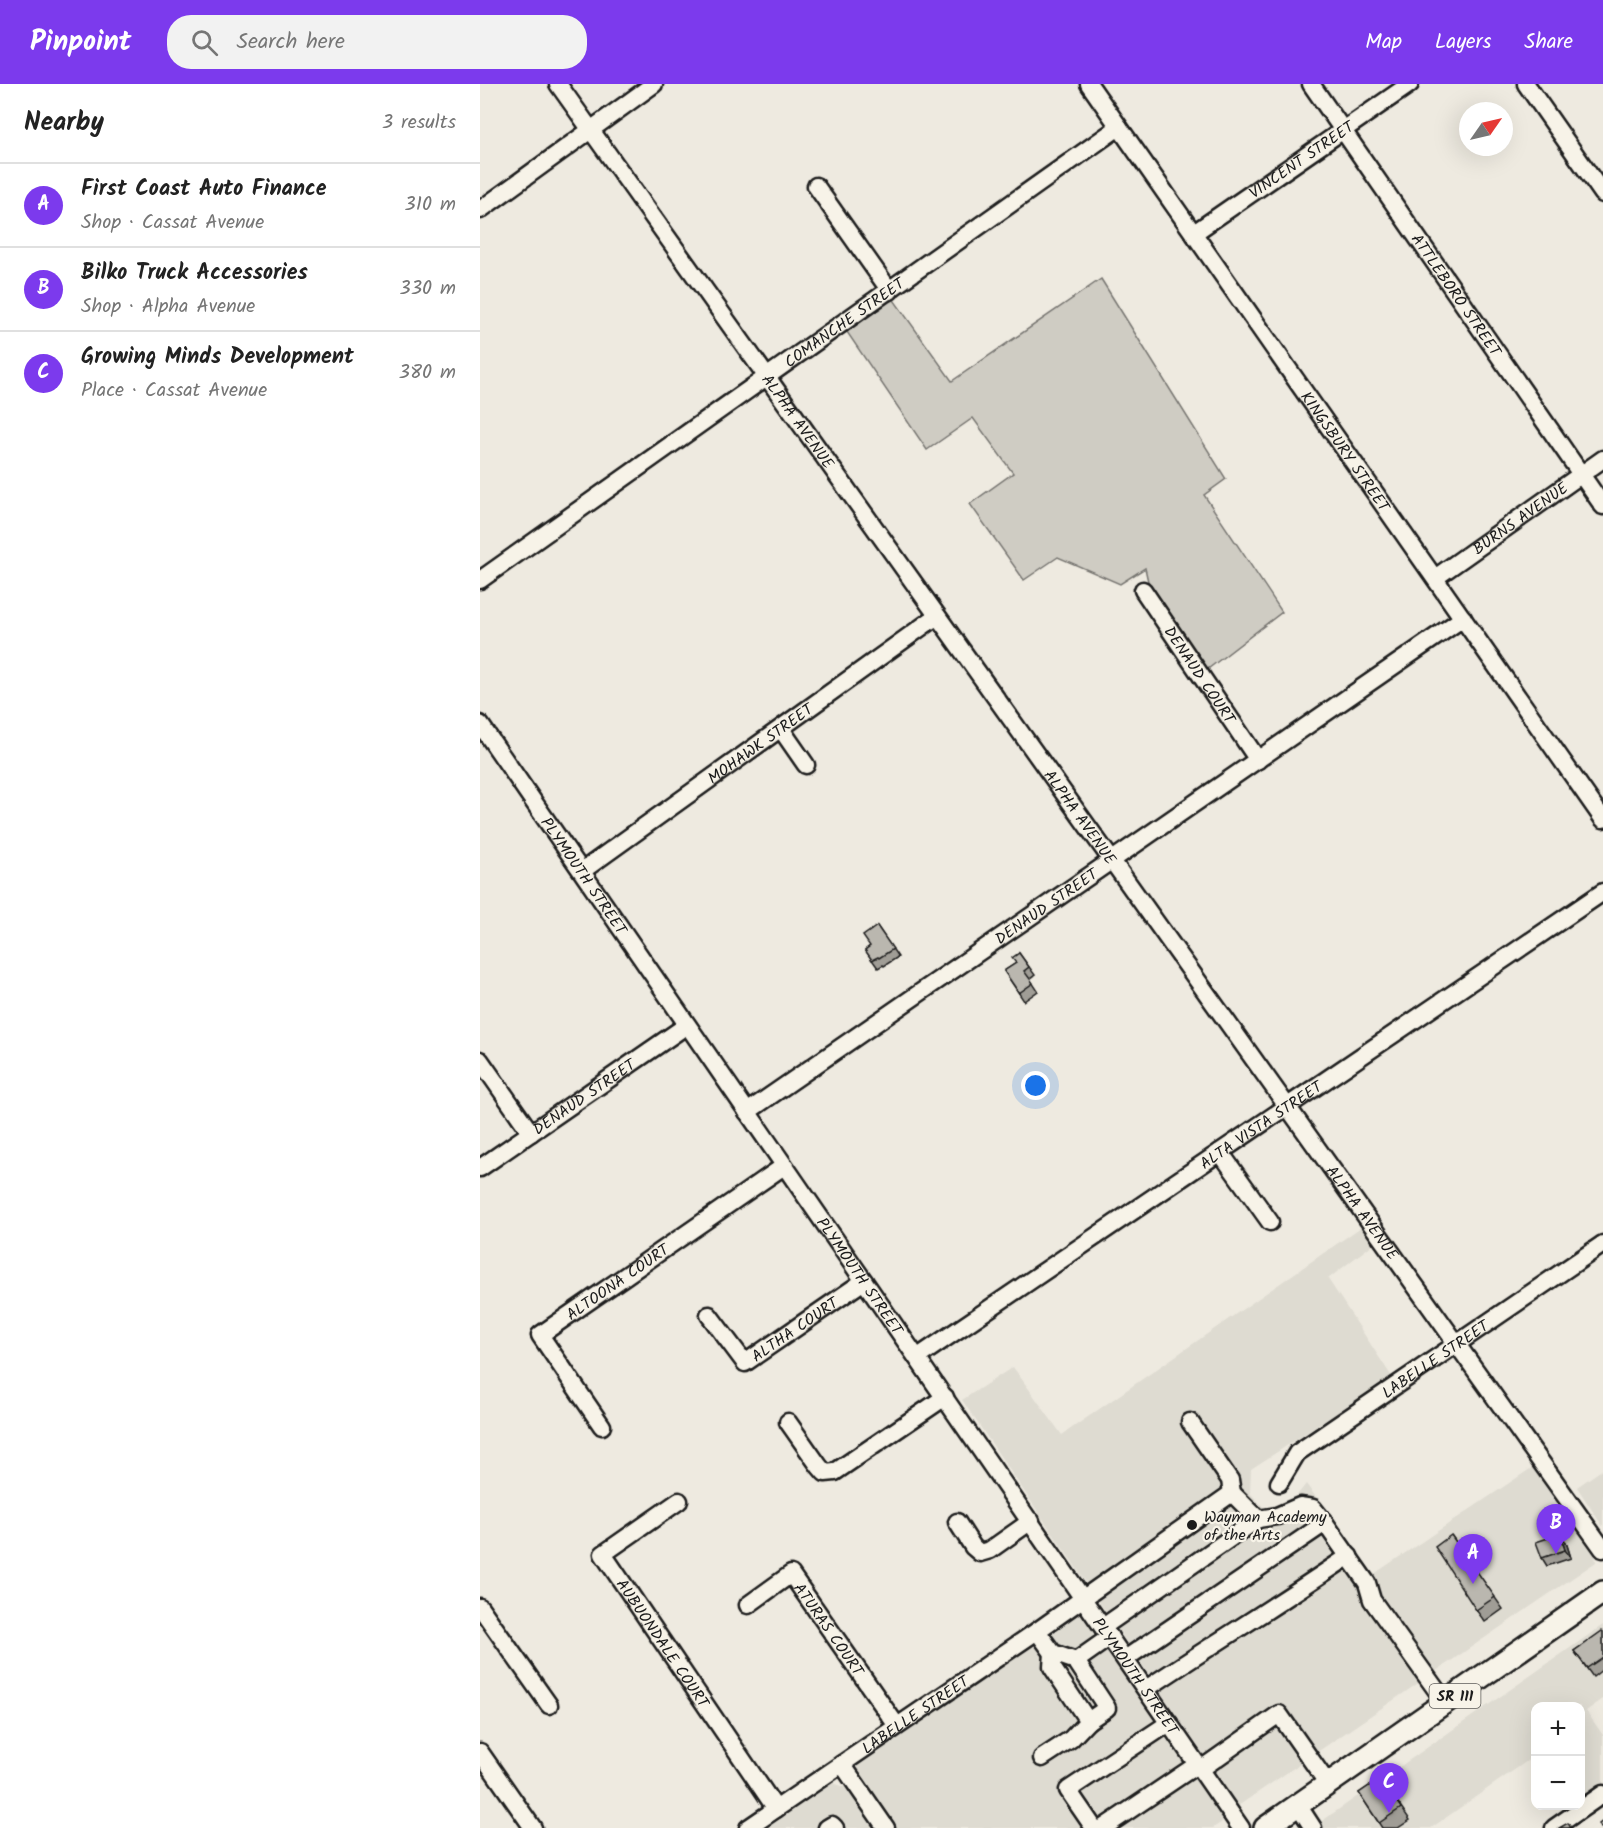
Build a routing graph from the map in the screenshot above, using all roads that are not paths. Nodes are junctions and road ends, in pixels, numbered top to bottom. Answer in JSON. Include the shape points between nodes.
{"nodes":[{"id":1,"x":558,"y":84,"type":"edge"},
{"id":2,"x":654,"y":84,"type":"edge"},
{"id":3,"x":1089,"y":84,"type":"edge"},
{"id":4,"x":1311,"y":84,"type":"edge"},
{"id":5,"x":1410,"y":84,"type":"edge"},
{"id":6,"x":1526,"y":84,"type":"edge"},
{"id":7,"x":1119,"y":127,"type":"junction"},
{"id":8,"x":591,"y":129,"type":"junction"},
{"id":9,"x":1343,"y":130,"type":"junction"},
{"id":10,"x":816,"y":186,"type":"dead end"},
{"id":11,"x":1603,"y":194,"type":"edge"},
{"id":12,"x":480,"y":210,"type":"edge"},
{"id":13,"x":1194,"y":233,"type":"junction"},
{"id":14,"x":890,"y":291,"type":"junction"},
{"id":15,"x":767,"y":376,"type":"junction"},
{"id":16,"x":1603,"y":459,"type":"edge"},
{"id":17,"x":1581,"y":474,"type":"junction"},
{"id":18,"x":1603,"y":506,"type":"edge"},
{"id":19,"x":1435,"y":578,"type":"junction"},
{"id":20,"x":480,"y":580,"type":"edge"},
{"id":21,"x":1143,"y":590,"type":"dead end"},
{"id":22,"x":937,"y":616,"type":"junction"},
{"id":23,"x":1463,"y":618,"type":"junction"},
{"id":24,"x":480,"y":724,"type":"edge"},
{"id":25,"x":781,"y":729,"type":"junction"},
{"id":26,"x":1258,"y":760,"type":"junction"},
{"id":27,"x":806,"y":765,"type":"dead end"},
{"id":28,"x":1603,"y":819,"type":"edge"},
{"id":29,"x":1112,"y":860,"type":"junction"},
{"id":30,"x":582,"y":872,"type":"junction"},
{"id":31,"x":1603,"y":892,"type":"edge"},
{"id":32,"x":687,"y":1025,"type":"junction"},
{"id":33,"x":480,"y":1060,"type":"edge"},
{"id":34,"x":1287,"y":1107,"type":"junction"},
{"id":35,"x":747,"y":1112,"type":"junction"},
{"id":36,"x":531,"y":1133,"type":"junction"},
{"id":37,"x":1220,"y":1152,"type":"junction"},
{"id":38,"x":784,"y":1166,"type":"junction"},
{"id":39,"x":480,"y":1168,"type":"edge"},
{"id":40,"x":1270,"y":1222,"type":"dead end"},
{"id":41,"x":1603,"y":1244,"type":"edge"},
{"id":42,"x":864,"y":1281,"type":"junction"},
{"id":43,"x":709,"y":1315,"type":"dead end"},
{"id":44,"x":1457,"y":1344,"type":"junction"},
{"id":45,"x":918,"y":1357,"type":"junction"},
{"id":46,"x":945,"y":1397,"type":"junction"},
{"id":47,"x":788,"y":1422,"type":"dead end"},
{"id":48,"x":1190,"y":1422,"type":"dead end"},
{"id":49,"x":602,"y":1426,"type":"dead end"},
{"id":50,"x":1279,"y":1483,"type":"dead end"},
{"id":51,"x":1232,"y":1494,"type":"junction"},
{"id":52,"x":679,"y":1501,"type":"dead end"},
{"id":53,"x":1258,"y":1519,"type":"junction"},
{"id":54,"x":1031,"y":1521,"type":"junction"},
{"id":55,"x":957,"y":1522,"type":"dead end"},
{"id":56,"x":1325,"y":1523,"type":"junction"},
{"id":57,"x":1603,"y":1550,"type":"edge"},
{"id":58,"x":1349,"y":1556,"type":"junction"},
{"id":59,"x":1603,"y":1592,"type":"edge"},
{"id":60,"x":1084,"y":1598,"type":"junction"},
{"id":61,"x":748,"y":1605,"type":"dead end"},
{"id":62,"x":480,"y":1606,"type":"edge"},
{"id":63,"x":1037,"y":1631,"type":"junction"},
{"id":64,"x":1107,"y":1632,"type":"junction"},
{"id":65,"x":1053,"y":1653,"type":"junction"},
{"id":66,"x":1125,"y":1659,"type":"junction"},
{"id":67,"x":1076,"y":1661,"type":"junction"},
{"id":68,"x":1146,"y":1689,"type":"junction"},
{"id":69,"x":1445,"y":1702,"type":"junction"},
{"id":70,"x":549,"y":1705,"type":"dead end"},
{"id":71,"x":1088,"y":1721,"type":"junction"},
{"id":72,"x":1169,"y":1723,"type":"junction"},
{"id":73,"x":897,"y":1726,"type":"junction"},
{"id":74,"x":480,"y":1752,"type":"edge"},
{"id":75,"x":1042,"y":1758,"type":"dead end"},
{"id":76,"x":842,"y":1764,"type":"junction"},
{"id":77,"x":1199,"y":1767,"type":"junction"},
{"id":78,"x":1328,"y":1784,"type":"junction"},
{"id":79,"x":1603,"y":1794,"type":"edge"},
{"id":80,"x":1298,"y":1804,"type":"junction"},
{"id":81,"x":776,"y":1809,"type":"junction"},
{"id":82,"x":533,"y":1828,"type":"edge"},
{"id":83,"x":748,"y":1828,"type":"edge"},
{"id":84,"x":827,"y":1828,"type":"edge"},
{"id":85,"x":835,"y":1828,"type":"edge"},
{"id":86,"x":886,"y":1828,"type":"edge"},
{"id":87,"x":1094,"y":1828,"type":"edge"},
{"id":88,"x":1103,"y":1828,"type":"edge"},
{"id":89,"x":1241,"y":1828,"type":"edge"},
{"id":90,"x":1265,"y":1828,"type":"edge"},
{"id":91,"x":1313,"y":1828,"type":"edge"},
{"id":92,"x":1554,"y":1828,"type":"edge"}],
"edges":[{"from":1,"to":8,"type":"street","name":"ALPHA AVENUE"},
{"from":2,"to":8,"type":"street"},
{"from":3,"to":7,"type":"street","name":"KINGSBURY STREET"},
{"from":4,"to":9,"type":"street","name":"ATTLEBORO STREET"},
{"from":5,"to":9,"type":"street","name":"VINCENT STREET"},
{"from":6,"to":11,"type":"street"},
{"from":7,"to":13,"type":"street","name":"KINGSBURY STREET"},
{"from":7,"to":14,"type":"street","name":"COMANCHE STREET"},
{"from":8,"to":12,"type":"street"},
{"from":8,"to":15,"type":"street","name":"ALPHA AVENUE"},
{"from":9,"to":13,"type":"street","name":"VINCENT STREET"},
{"from":9,"to":17,"type":"street","name":"ATTLEBORO STREET"},
{"from":10,"to":14,"type":"street"},
{"from":13,"to":19,"type":"street","name":"KINGSBURY STREET"},
{"from":14,"to":15,"type":"street","name":"COMANCHE STREET"},
{"from":15,"to":20,"type":"street","name":"COMANCHE STREET"},
{"from":15,"to":22,"type":"street","name":"ALPHA AVENUE"},
{"from":16,"to":17,"type":"street","name":"BURNS AVENUE"},
{"from":17,"to":18,"type":"street","name":"ATTLEBORO STREET"},
{"from":17,"to":19,"type":"street","name":"BURNS AVENUE"},
{"from":19,"to":23,"type":"street","name":"KINGSBURY STREET"},
{"from":21,"to":26,"type":"street","name":"DENAUD COURT"},
{"from":22,"to":25,"type":"street","name":"MOHAWK STREET"},
{"from":22,"to":29,"type":"street","name":"ALPHA AVENUE"},
{"from":23,"to":26,"type":"street","name":"DENAUD STREET"},
{"from":23,"to":28,"type":"street","name":"KINGSBURY STREET"},
{"from":24,"to":30,"type":"street","name":"PLYMOUTH STREET"},
{"from":25,"to":27,"type":"street"},
{"from":25,"to":30,"type":"street","name":"MOHAWK STREET"},
{"from":26,"to":29,"type":"street","name":"DENAUD STREET"},
{"from":29,"to":34,"type":"street","name":"ALPHA AVENUE"},
{"from":29,"to":35,"type":"street","name":"DENAUD STREET"},
{"from":30,"to":32,"type":"street","name":"PLYMOUTH STREET"},
{"from":31,"to":34,"type":"street","name":"ALTA VISTA STREET"},
{"from":32,"to":35,"type":"street","name":"PLYMOUTH STREET"},
{"from":32,"to":36,"type":"street","name":"DENAUD STREET"},
{"from":33,"to":36,"type":"street"},
{"from":34,"to":37,"type":"street","name":"ALTA VISTA STREET"},
{"from":34,"to":44,"type":"street","name":"ALPHA AVENUE"},
{"from":35,"to":38,"type":"street","name":"PLYMOUTH STREET"},
{"from":36,"to":39,"type":"street","name":"DENAUD STREET"},
{"from":37,"to":40,"type":"street"},
{"from":37,"to":45,"type":"street","name":"ALTA VISTA STREET"},
{"from":38,"to":42,"type":"street","name":"PLYMOUTH STREET"},
{"from":38,"to":49,"type":"street","name":"ALTOONA COURT","via":[[540,1335]]},
{"from":41,"to":44,"type":"street","name":"LABELLE STREET"},
{"from":42,"to":43,"type":"street","name":"ALTHA COURT","via":[[745,1363]]},
{"from":42,"to":45,"type":"street","name":"PLYMOUTH STREET"},
{"from":44,"to":50,"type":"street","name":"LABELLE STREET","via":[[1297,1453]]},
{"from":44,"to":57,"type":"street","name":"ALPHA AVENUE"},
{"from":45,"to":46,"type":"street","name":"PLYMOUTH STREET"},
{"from":46,"to":47,"type":"street","via":[[835,1472],[825,1473]]},
{"from":46,"to":54,"type":"street","name":"PLYMOUTH STREET"},
{"from":48,"to":51,"type":"street","via":[[1230,1480]]},
{"from":51,"to":53,"type":"street"},
{"from":51,"to":60,"type":"street","name":"LABELLE STREET"},
{"from":52,"to":81,"type":"street","name":"AUBUONDALE COURT","via":[[603,1554]]},
{"from":53,"to":56,"type":"street","via":[[1300,1506],[1313,1508]]},
{"from":53,"to":64,"type":"street"},
{"from":54,"to":55,"type":"street","via":[[980,1553]]},
{"from":54,"to":60,"type":"street","name":"PLYMOUTH STREET"},
{"from":56,"to":58,"type":"street"},
{"from":56,"to":66,"type":"street"},
{"from":58,"to":68,"type":"street"},
{"from":58,"to":69,"type":"street","via":[[1367,1583],[1372,1600]]},
{"from":59,"to":69,"type":"main road","number":"SR 111"},
{"from":60,"to":63,"type":"street","name":"LABELLE STREET"},
{"from":60,"to":64,"type":"street","name":"PLYMOUTH STREET"},
{"from":61,"to":73,"type":"street","name":"ATURAS COURT","via":[[791,1574]]},
{"from":62,"to":70,"type":"street"},
{"from":63,"to":65,"type":"street"},
{"from":63,"to":73,"type":"street","name":"LABELLE STREET"},
{"from":64,"to":66,"type":"street","name":"PLYMOUTH STREET"},
{"from":64,"to":67,"type":"street"},
{"from":65,"to":67,"type":"street"},
{"from":65,"to":71,"type":"street","via":[[1052,1667]]},
{"from":66,"to":68,"type":"street","name":"PLYMOUTH STREET"},
{"from":67,"to":71,"type":"street","via":[[1107,1708]]},
{"from":68,"to":72,"type":"street","name":"PLYMOUTH STREET"},
{"from":69,"to":78,"type":"main road","number":"SR 111"},
{"from":71,"to":75,"type":"street","via":[[1071,1739]]},
{"from":72,"to":77,"type":"street","name":"PLYMOUTH STREET"},
{"from":72,"to":87,"type":"street","via":[[1068,1790]]},
{"from":73,"to":76,"type":"street","name":"LABELLE STREET"},
{"from":74,"to":82,"type":"street"},
{"from":76,"to":81,"type":"street","name":"LABELLE STREET"},
{"from":76,"to":86,"type":"street"},
{"from":77,"to":78,"type":"street","via":[[1280,1714]]},
{"from":77,"to":88,"type":"street"},
{"from":77,"to":89,"type":"street","name":"PLYMOUTH STREET"},
{"from":78,"to":80,"type":"main road","number":"SR 111"},
{"from":79,"to":92,"type":"street"},
{"from":80,"to":90,"type":"main road","number":"SR 111"},
{"from":80,"to":91,"type":"street"},
{"from":81,"to":83,"type":"street","name":"LABELLE STREET"},
{"from":84,"to":85,"type":"street"}]}
